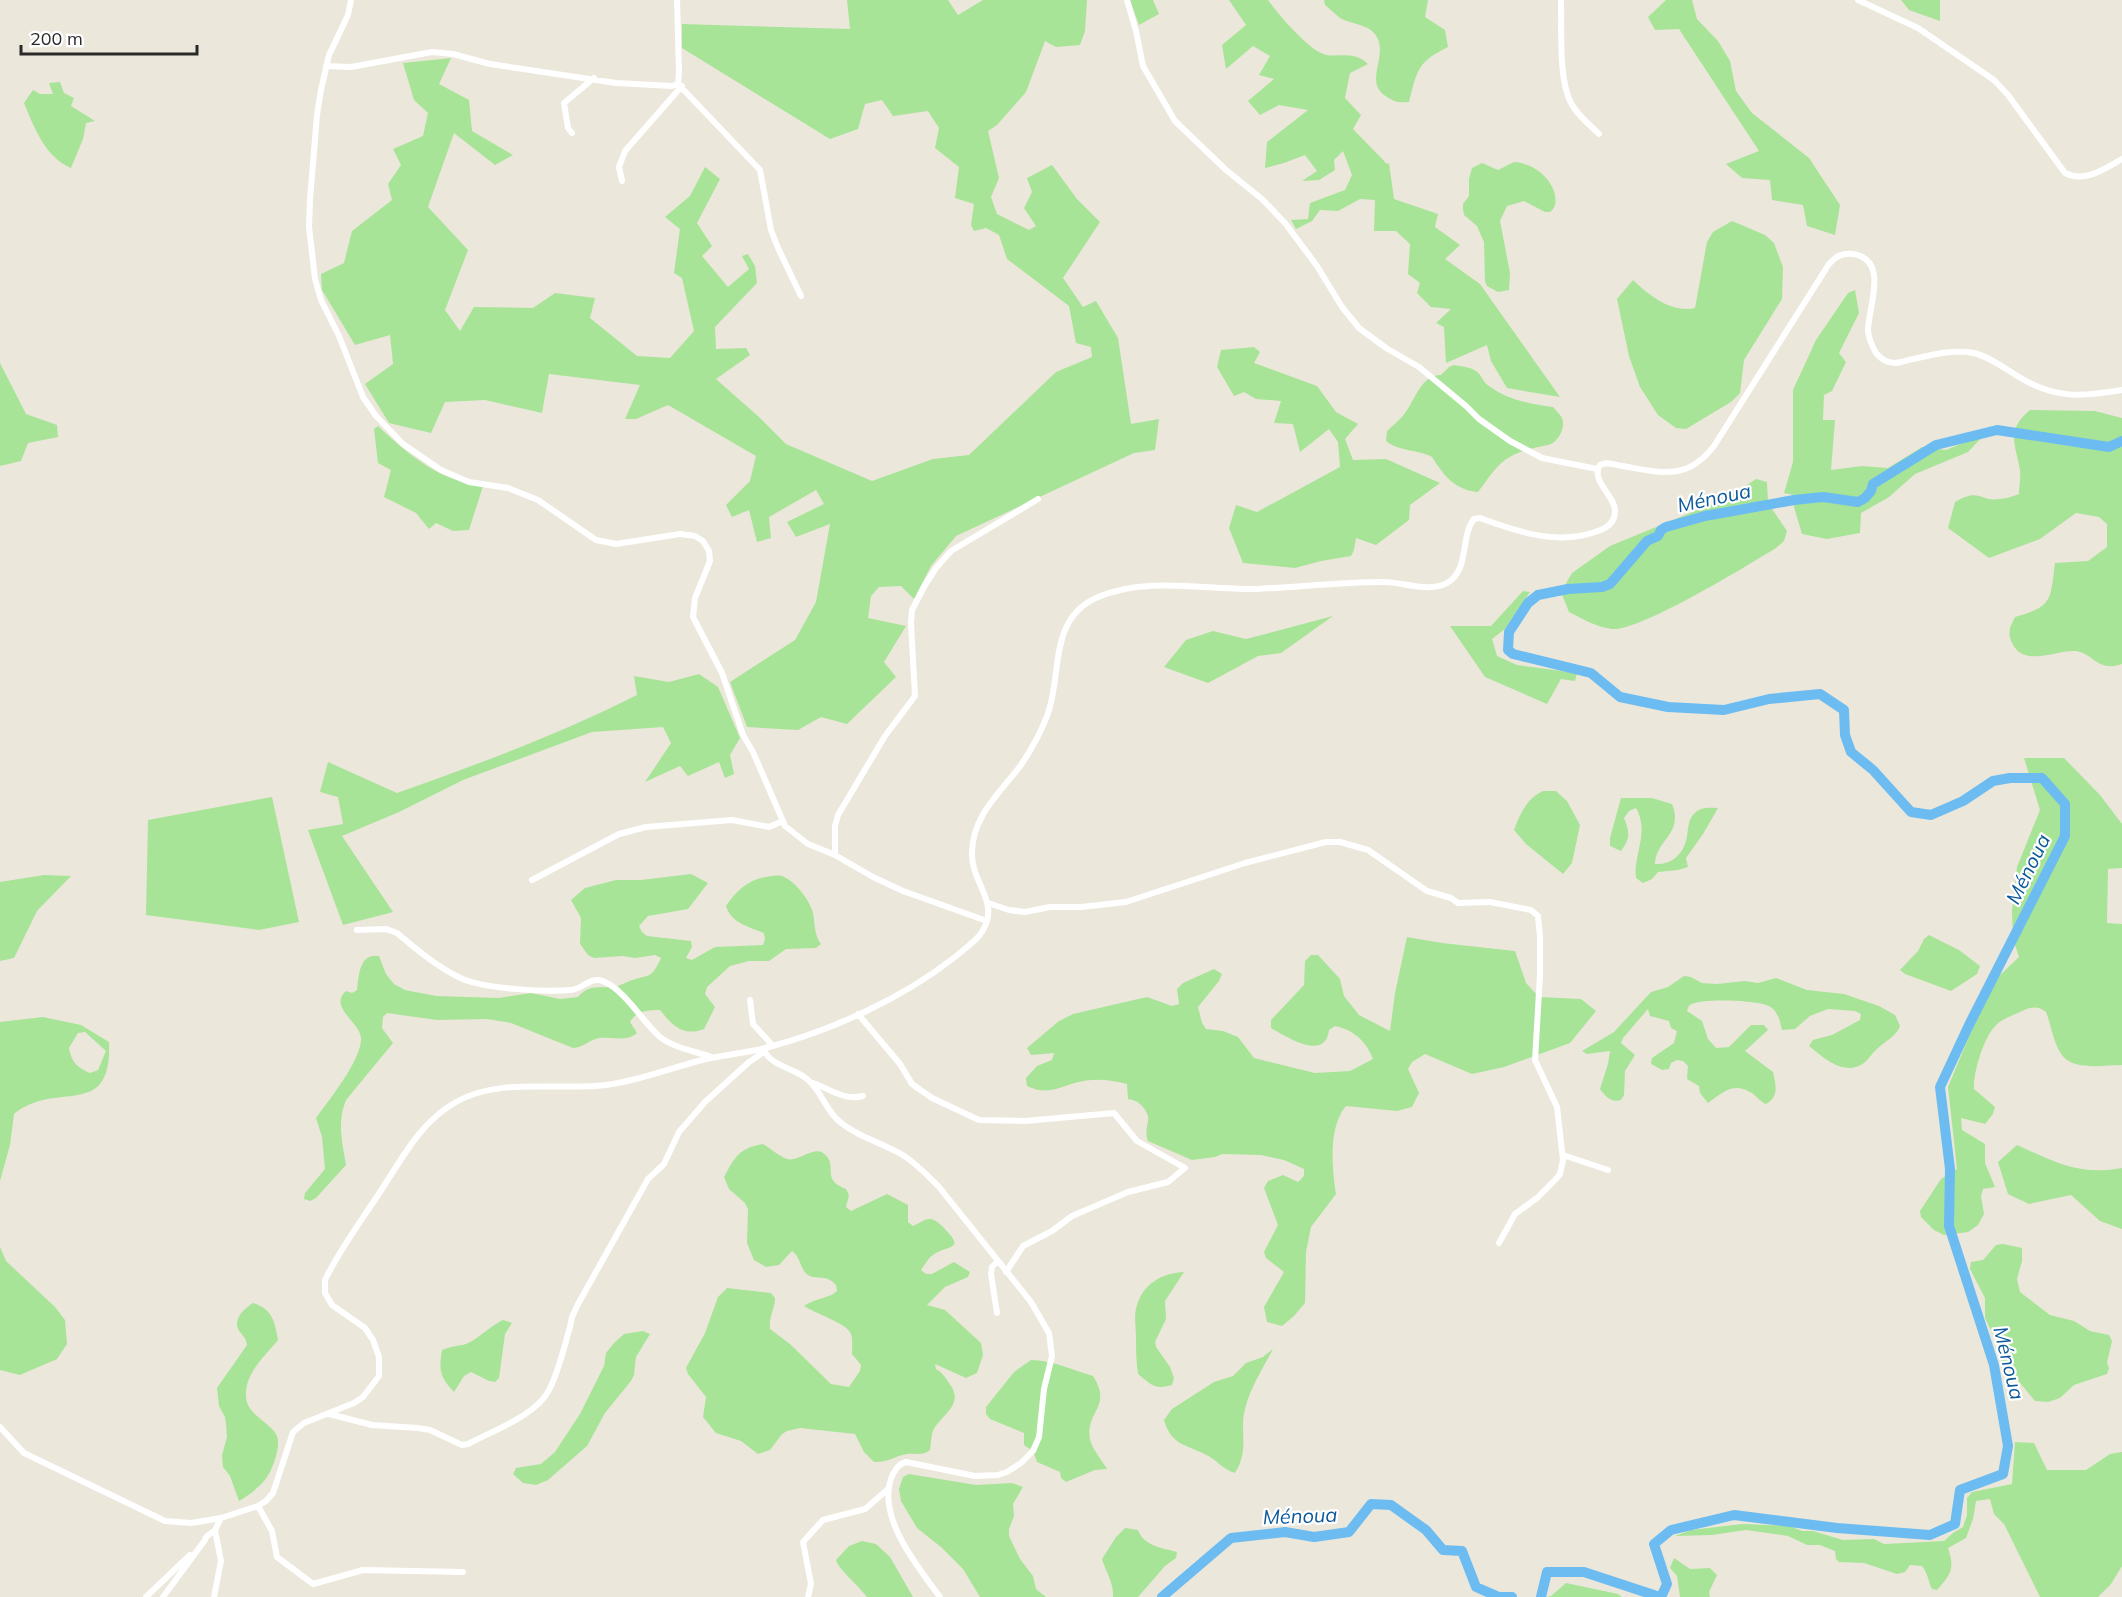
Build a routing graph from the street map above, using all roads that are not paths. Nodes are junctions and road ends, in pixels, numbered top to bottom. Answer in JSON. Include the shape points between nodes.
{"nodes":[{"id":1,"x":351,"y":0,"type":"edge"},
{"id":2,"x":677,"y":0,"type":"edge"},
{"id":3,"x":1127,"y":0,"type":"edge"},
{"id":4,"x":1561,"y":0,"type":"edge"},
{"id":5,"x":1858,"y":0,"type":"edge"},
{"id":6,"x":326,"y":66,"type":"junction"},
{"id":7,"x":594,"y":78,"type":"junction"},
{"id":8,"x":680,"y":85,"type":"junction"},
{"id":9,"x":572,"y":133,"type":"dead end"},
{"id":10,"x":1599,"y":134,"type":"dead end"},
{"id":11,"x":2122,"y":159,"type":"edge"},
{"id":12,"x":622,"y":181,"type":"dead end"},
{"id":13,"x":801,"y":296,"type":"dead end"},
{"id":14,"x":2122,"y":390,"type":"edge"},
{"id":15,"x":1597,"y":469,"type":"junction"},
{"id":16,"x":1038,"y":499,"type":"dead end"},
{"id":17,"x":783,"y":821,"type":"junction"},
{"id":18,"x":835,"y":855,"type":"junction"},
{"id":19,"x":532,"y":880,"type":"dead end"},
{"id":20,"x":988,"y":903,"type":"junction"},
{"id":21,"x":987,"y":921,"type":"junction"},
{"id":22,"x":357,"y":930,"type":"dead end"},
{"id":23,"x":750,"y":1000,"type":"dead end"},
{"id":24,"x":858,"y":1014,"type":"junction"},
{"id":25,"x":773,"y":1046,"type":"junction"},
{"id":26,"x":764,"y":1051,"type":"junction"},
{"id":27,"x":712,"y":1057,"type":"junction"},
{"id":28,"x":812,"y":1083,"type":"junction"},
{"id":29,"x":863,"y":1096,"type":"dead end"},
{"id":30,"x":1563,"y":1155,"type":"junction"},
{"id":31,"x":1608,"y":1170,"type":"dead end"},
{"id":32,"x":1500,"y":1243,"type":"dead end"},
{"id":33,"x":998,"y":1261,"type":"junction"},
{"id":34,"x":1006,"y":1272,"type":"junction"},
{"id":35,"x":997,"y":1313,"type":"dead end"},
{"id":36,"x":328,"y":1414,"type":"junction"},
{"id":37,"x":0,"y":1427,"type":"edge"},
{"id":38,"x":888,"y":1489,"type":"junction"},
{"id":39,"x":258,"y":1506,"type":"junction"},
{"id":40,"x":221,"y":1518,"type":"junction"},
{"id":41,"x":216,"y":1530,"type":"junction"},
{"id":42,"x":206,"y":1540,"type":"junction"},
{"id":43,"x":463,"y":1572,"type":"dead end"},
{"id":44,"x":146,"y":1597,"type":"edge"},
{"id":45,"x":163,"y":1597,"type":"edge"},
{"id":46,"x":214,"y":1597,"type":"edge"},
{"id":47,"x":808,"y":1597,"type":"edge"},
{"id":48,"x":940,"y":1597,"type":"edge"}],
"edges":[{"from":1,"to":6,"type":"street"},
{"from":2,"to":8,"type":"street"},
{"from":3,"to":15,"type":"street","via":[[1143,66],[1175,121],[1285,223],[1359,328],[1419,367],[1510,441],[1542,458]]},
{"from":4,"to":10,"type":"street","via":[[1563,66],[1569,96],[1573,106]]},
{"from":5,"to":11,"type":"street","via":[[1918,28],[1994,80],[2065,173],[2094,174]]},
{"from":6,"to":7,"type":"street","via":[[345,68],[432,52]]},
{"from":6,"to":17,"type":"street","via":[[317,115],[309,227],[321,300],[363,397],[382,424],[403,444],[441,470],[469,482],[508,488],[538,500],[596,540],[616,544],[680,534],[703,541],[710,561],[695,598],[693,617],[722,673],[743,735]]},
{"from":7,"to":8,"type":"street","via":[[616,83]]},
{"from":7,"to":9,"type":"street","via":[[564,103]]},
{"from":8,"to":12,"type":"street","via":[[626,151],[619,167]]},
{"from":8,"to":13,"type":"street","via":[[760,170],[771,230]]},
{"from":14,"to":15,"type":"street","via":[[2084,396],[2056,393],[2028,383],[1971,352],[1888,363],[1874,350],[1869,337],[1872,266],[1866,259],[1845,254],[1829,264],[1714,446],[1698,464],[1674,472],[1609,463]]},
{"from":15,"to":20,"type":"street","via":[[1615,511],[1613,521],[1605,528],[1577,537],[1545,538],[1474,519],[1468,527],[1458,570],[1447,583],[1437,586],[1391,582],[1255,589],[1154,585],[1112,592],[1088,602],[1072,618],[1059,647],[1052,699],[1039,732],[977,824],[972,862]]},
{"from":16,"to":18,"type":"street","via":[[951,551],[918,597],[911,623],[915,696],[885,736],[838,814],[834,826]]},
{"from":17,"to":18,"type":"street","via":[[808,844]]},
{"from":17,"to":19,"type":"street","via":[[770,827],[732,820],[646,827],[619,834]]},
{"from":18,"to":21,"type":"street","via":[[903,891]]},
{"from":20,"to":21,"type":"street"},
{"from":20,"to":30,"type":"street","via":[[1025,912],[1126,902],[1245,862],[1326,842],[1368,850],[1427,891],[1458,903],[1490,902],[1531,910],[1538,916],[1540,937],[1535,1060],[1557,1107]]},
{"from":21,"to":24,"type":"street","via":[[968,946],[931,975]]},
{"from":22,"to":27,"type":"street","via":[[386,929],[397,933],[457,976],[475,983],[563,990],[577,989],[591,980],[605,982],[660,1037]]},
{"from":23,"to":25,"type":"street","via":[[753,1024]]},
{"from":24,"to":25,"type":"street"},
{"from":24,"to":34,"type":"street","via":[[912,1084],[932,1098],[979,1120],[1025,1121],[1114,1113],[1137,1141],[1185,1168],[1168,1182],[1128,1192],[1072,1216],[1023,1246]]},
{"from":25,"to":26,"type":"street"},
{"from":26,"to":27,"type":"street"},
{"from":26,"to":28,"type":"street","via":[[777,1065]]},
{"from":26,"to":36,"type":"street","via":[[705,1102],[679,1132],[664,1164],[648,1179],[575,1311],[549,1391],[538,1404],[468,1444],[430,1430],[372,1425]]},
{"from":27,"to":36,"type":"street","via":[[608,1085],[486,1091],[458,1101],[432,1119],[410,1145],[325,1280],[325,1293],[332,1305],[370,1334],[380,1367],[379,1376],[363,1397]]},
{"from":28,"to":29,"type":"street","via":[[846,1097]]},
{"from":28,"to":33,"type":"street","via":[[839,1122],[903,1155],[923,1171]]},
{"from":30,"to":31,"type":"street"},
{"from":30,"to":32,"type":"street","via":[[1560,1174],[1515,1214]]},
{"from":33,"to":34,"type":"street"},
{"from":33,"to":35,"type":"street","via":[[991,1274]]},
{"from":34,"to":38,"type":"street","via":[[1031,1302],[1051,1341],[1038,1443],[1021,1463],[998,1475],[956,1474],[912,1462],[901,1463]]},
{"from":36,"to":39,"type":"street","via":[[293,1432],[273,1493]]},
{"from":37,"to":40,"type":"street","via":[[24,1453],[152,1516],[183,1523]]},
{"from":38,"to":47,"type":"street","via":[[865,1509],[824,1520],[803,1542],[811,1584]]},
{"from":38,"to":48,"type":"street","via":[[889,1510],[904,1544]]},
{"from":39,"to":40,"type":"street"},
{"from":39,"to":43,"type":"street","via":[[272,1531],[277,1557],[313,1584],[363,1570]]},
{"from":40,"to":41,"type":"street"},
{"from":41,"to":42,"type":"street"},
{"from":41,"to":46,"type":"street","via":[[221,1561]]},
{"from":42,"to":44,"type":"street"},
{"from":42,"to":45,"type":"street"}]}
